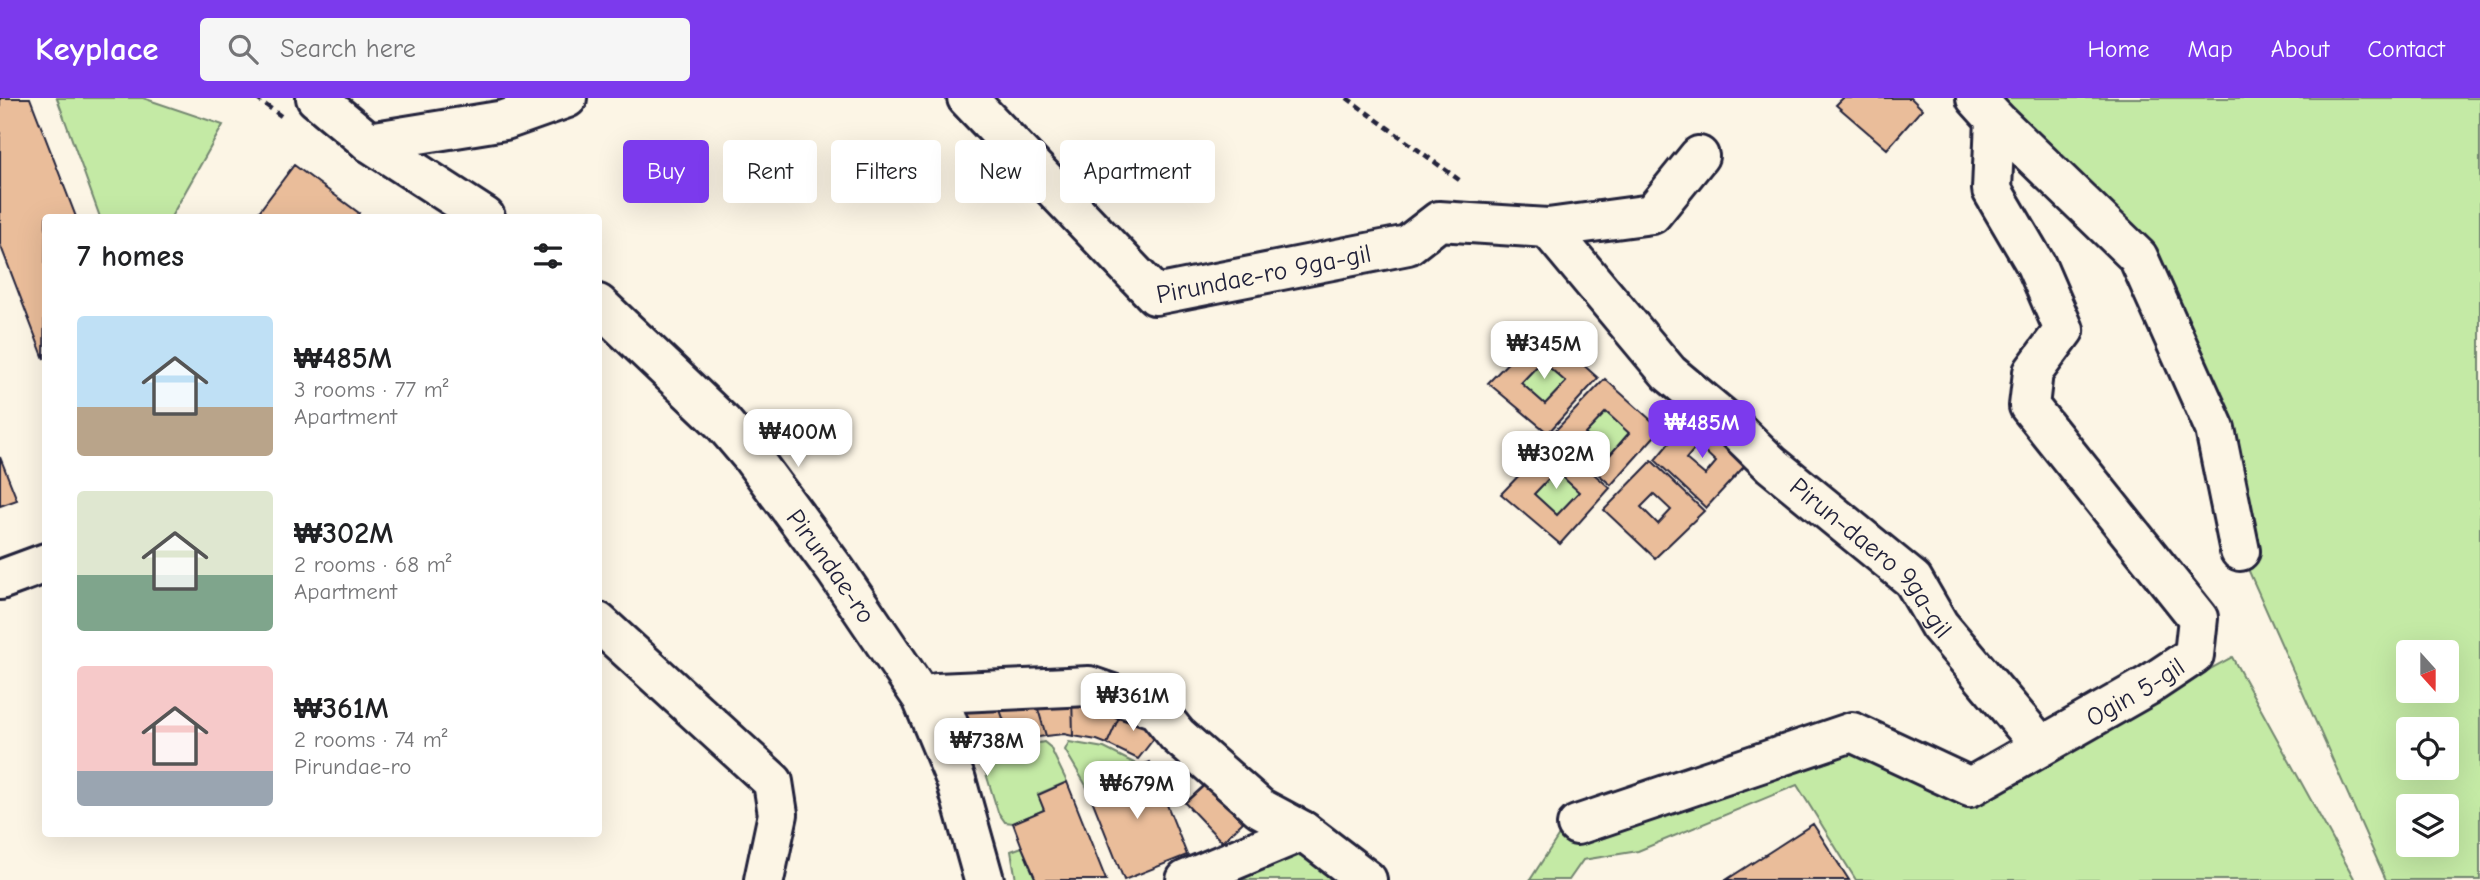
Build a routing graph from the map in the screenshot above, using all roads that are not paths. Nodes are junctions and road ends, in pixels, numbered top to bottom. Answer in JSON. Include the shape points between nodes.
{"nodes":[{"id":1,"x":316,"y":98,"type":"edge"},
{"id":2,"x":567,"y":98,"type":"edge"},
{"id":3,"x":967,"y":98,"type":"edge"},
{"id":4,"x":1985,"y":108,"type":"edge"},
{"id":5,"x":369,"y":142,"type":"junction"},
{"id":6,"x":1699,"y":156,"type":"dead end"},
{"id":7,"x":480,"y":214,"type":"edge"},
{"id":8,"x":1548,"y":228,"type":"junction"},
{"id":9,"x":602,"y":308,"type":"edge"},
{"id":10,"x":751,"y":456,"type":"junction"},
{"id":11,"x":2240,"y":551,"type":"dead end"},
{"id":12,"x":42,"y":564,"type":"edge"},
{"id":13,"x":0,"y":580,"type":"edge"},
{"id":14,"x":602,"y":626,"type":"edge"},
{"id":15,"x":937,"y":693,"type":"junction"},
{"id":16,"x":2041,"y":746,"type":"junction"},
{"id":17,"x":985,"y":825,"type":"dead end"},
{"id":18,"x":1577,"y":825,"type":"dead end"},
{"id":19,"x":1303,"y":831,"type":"junction"},
{"id":20,"x":764,"y":880,"type":"edge"},
{"id":21,"x":984,"y":880,"type":"edge"},
{"id":22,"x":1186,"y":880,"type":"edge"},
{"id":23,"x":1367,"y":880,"type":"edge"}],
"edges":[{"from":1,"to":5,"type":"street"},
{"from":2,"to":5,"type":"street","via":[[505,120]]},
{"from":3,"to":8,"type":"street","name":"Pirundae-ro 9ga-gil","via":[[1155,295],[1408,245],[1439,221]]},
{"from":4,"to":11,"type":"street","name":"Ogin 5-gil","via":[[2138,257],[2215,429]]},
{"from":4,"to":16,"type":"street","name":"Ogin 5-gil","via":[[1992,190],[2036,265],[2064,330],[2033,372],[2029,406],[2198,618],[2194,655]]},
{"from":5,"to":7,"type":"street"},
{"from":6,"to":8,"type":"street","name":"Pirundae-ro 9ga-gil","via":[[1651,214]]},
{"from":8,"to":16,"type":"street","name":"Pirun-daero 9ga-gil","via":[[1669,373],[1913,580],[1939,625]]},
{"from":9,"to":10,"type":"street","name":"Pirundae-ro","via":[[723,423]]},
{"from":10,"to":15,"type":"street","via":[[798,475],[900,624]]},
{"from":10,"to":21,"type":"street","name":"Pirundae-ro","via":[[836,570],[922,698],[956,780]]},
{"from":12,"to":13,"type":"street"},
{"from":14,"to":20,"type":"street","via":[[773,782],[778,814]]},
{"from":15,"to":17,"type":"street"},
{"from":15,"to":19,"type":"street","via":[[1089,686],[1156,709],[1177,735],[1260,808]]},
{"from":16,"to":18,"type":"street","name":"Ogin 5-gil","via":[[1970,787],[1852,732]]},
{"from":19,"to":22,"type":"street"},
{"from":19,"to":23,"type":"street"}]}
